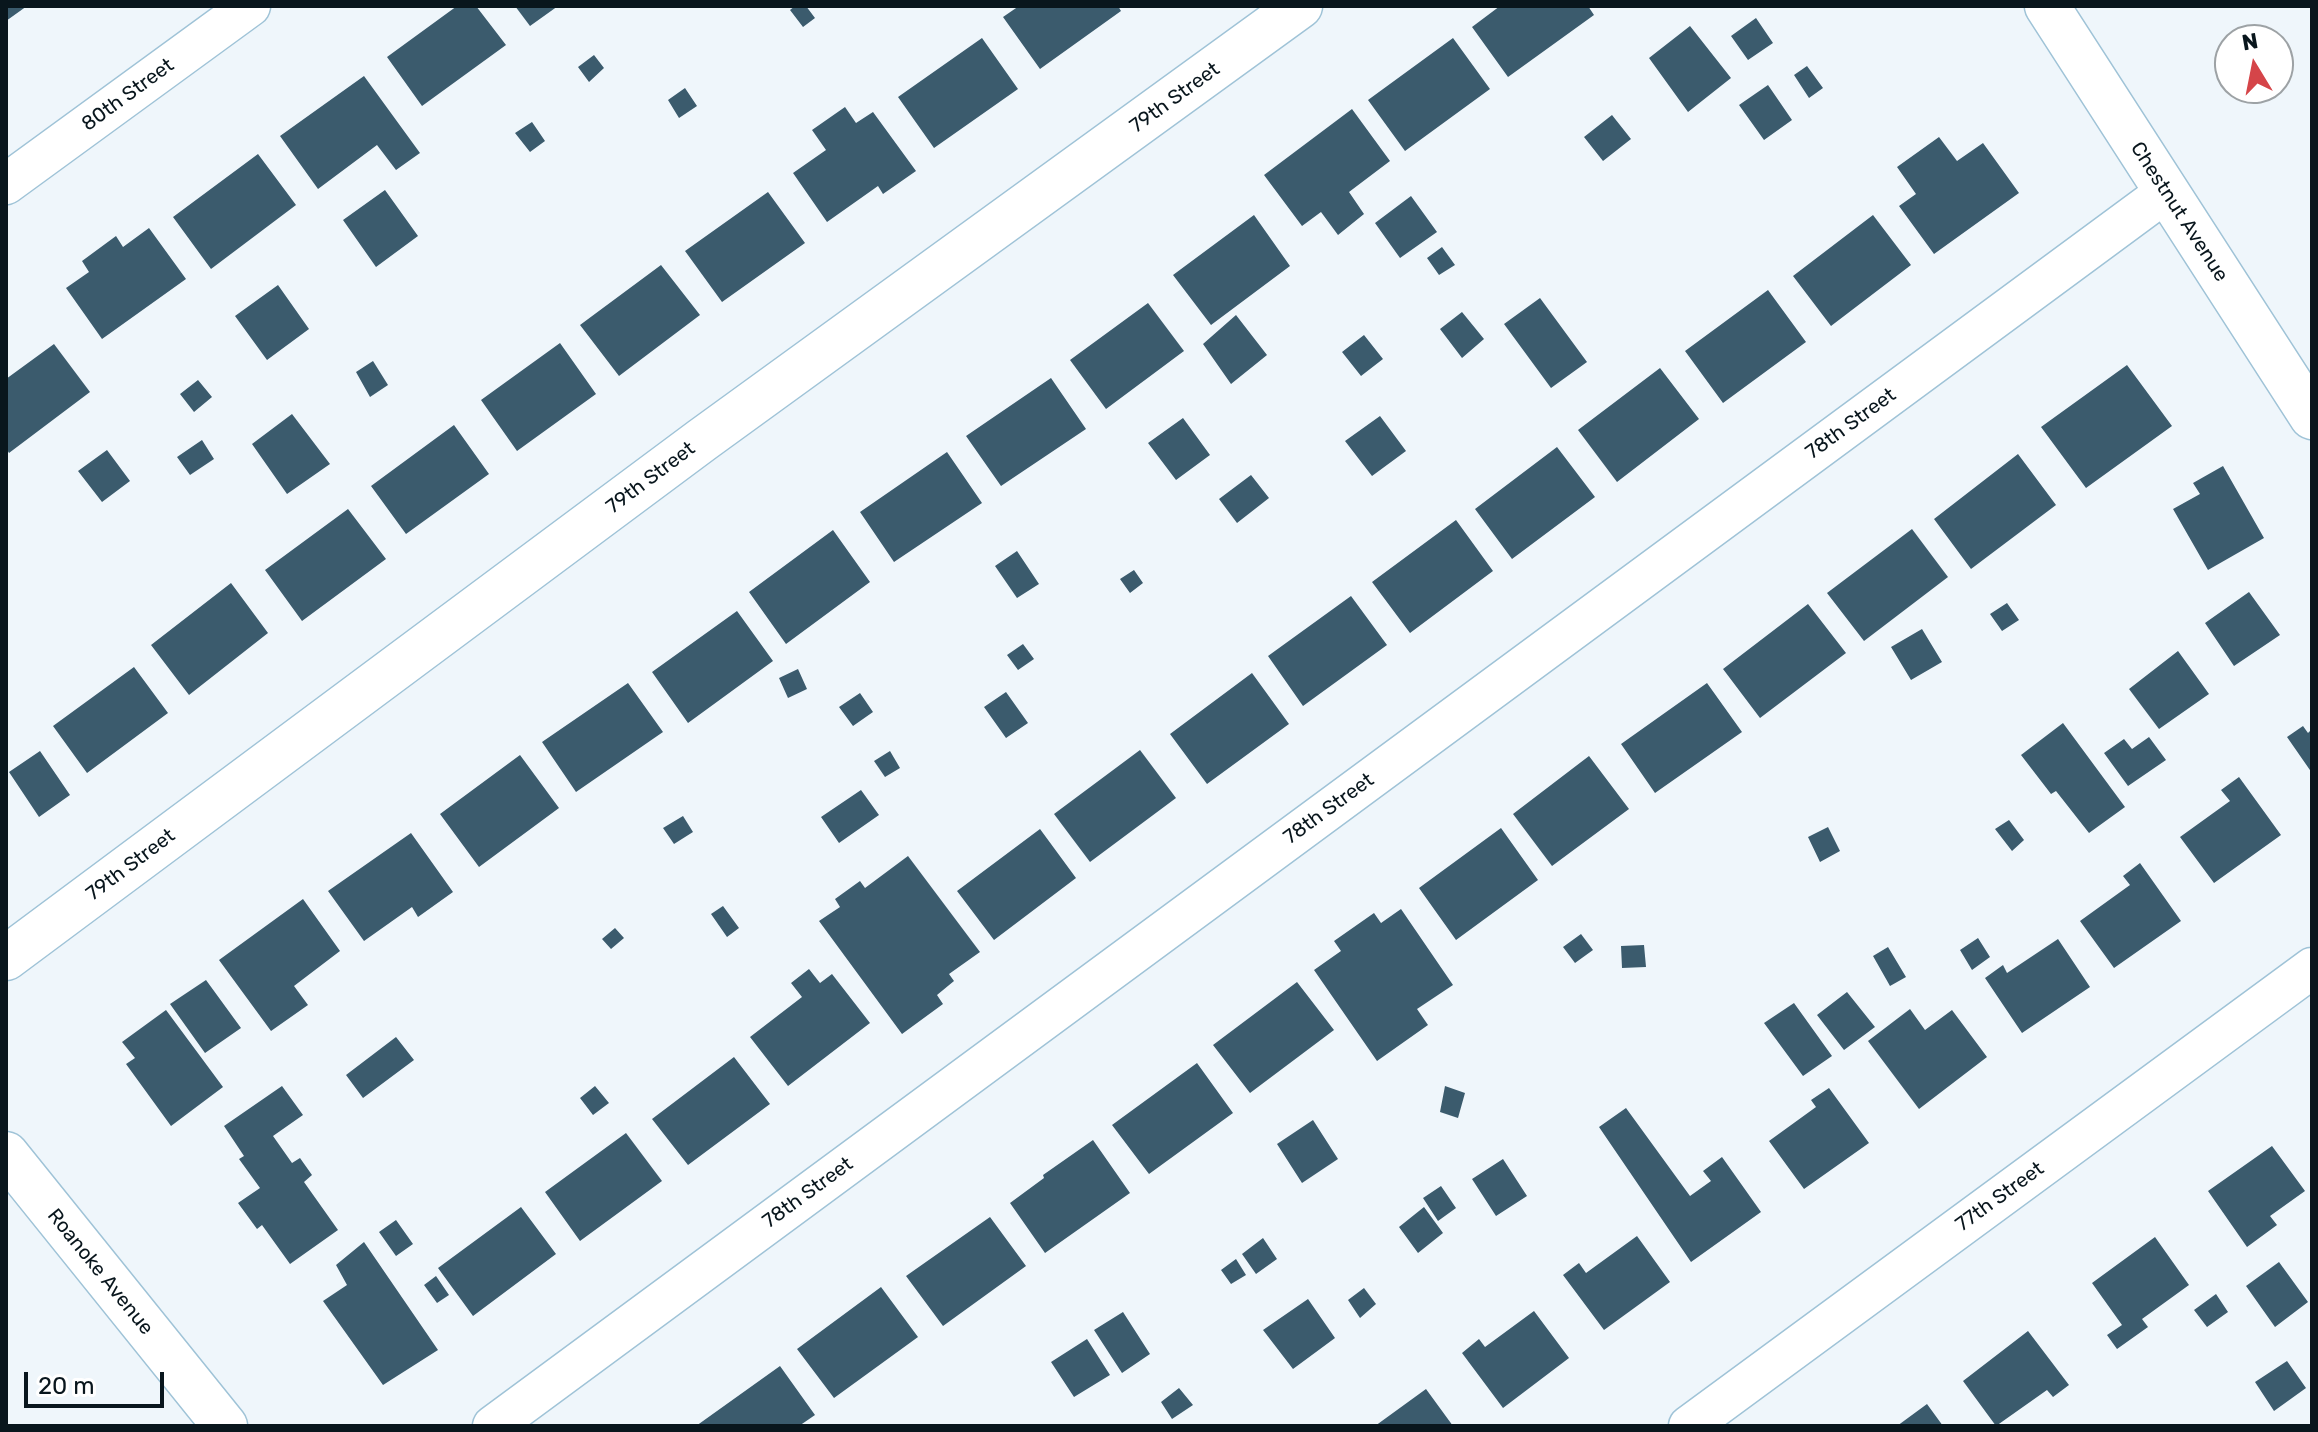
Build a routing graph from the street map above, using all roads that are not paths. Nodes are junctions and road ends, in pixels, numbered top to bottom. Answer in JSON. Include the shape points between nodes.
{"nodes":[{"id":1,"x":250,"y":6,"type":"edge"},
{"id":2,"x":1300,"y":6,"type":"edge"},
{"id":3,"x":2047,"y":6,"type":"edge"},
{"id":4,"x":6,"y":184,"type":"edge"},
{"id":5,"x":2166,"y":192,"type":"junction"},
{"id":6,"x":2312,"y":417,"type":"edge"},
{"id":7,"x":6,"y":958,"type":"edge"},
{"id":8,"x":2312,"y":968,"type":"edge"},
{"id":9,"x":6,"y":1154,"type":"edge"},
{"id":10,"x":225,"y":1426,"type":"edge"},
{"id":11,"x":493,"y":1426,"type":"edge"},
{"id":12,"x":1689,"y":1426,"type":"edge"}],
"edges":[{"from":1,"to":4,"type":"street","name":"80th Street"},
{"from":2,"to":7,"type":"street","name":"79th Street","via":[[702,440]]},
{"from":3,"to":5,"type":"street","name":"Chestnut Avenue"},
{"from":5,"to":6,"type":"street","name":"Chestnut Avenue"},
{"from":5,"to":11,"type":"street","name":"78th Street"},
{"from":8,"to":12,"type":"street","name":"77th Street"},
{"from":9,"to":10,"type":"street","name":"Roanoke Avenue"}]}
